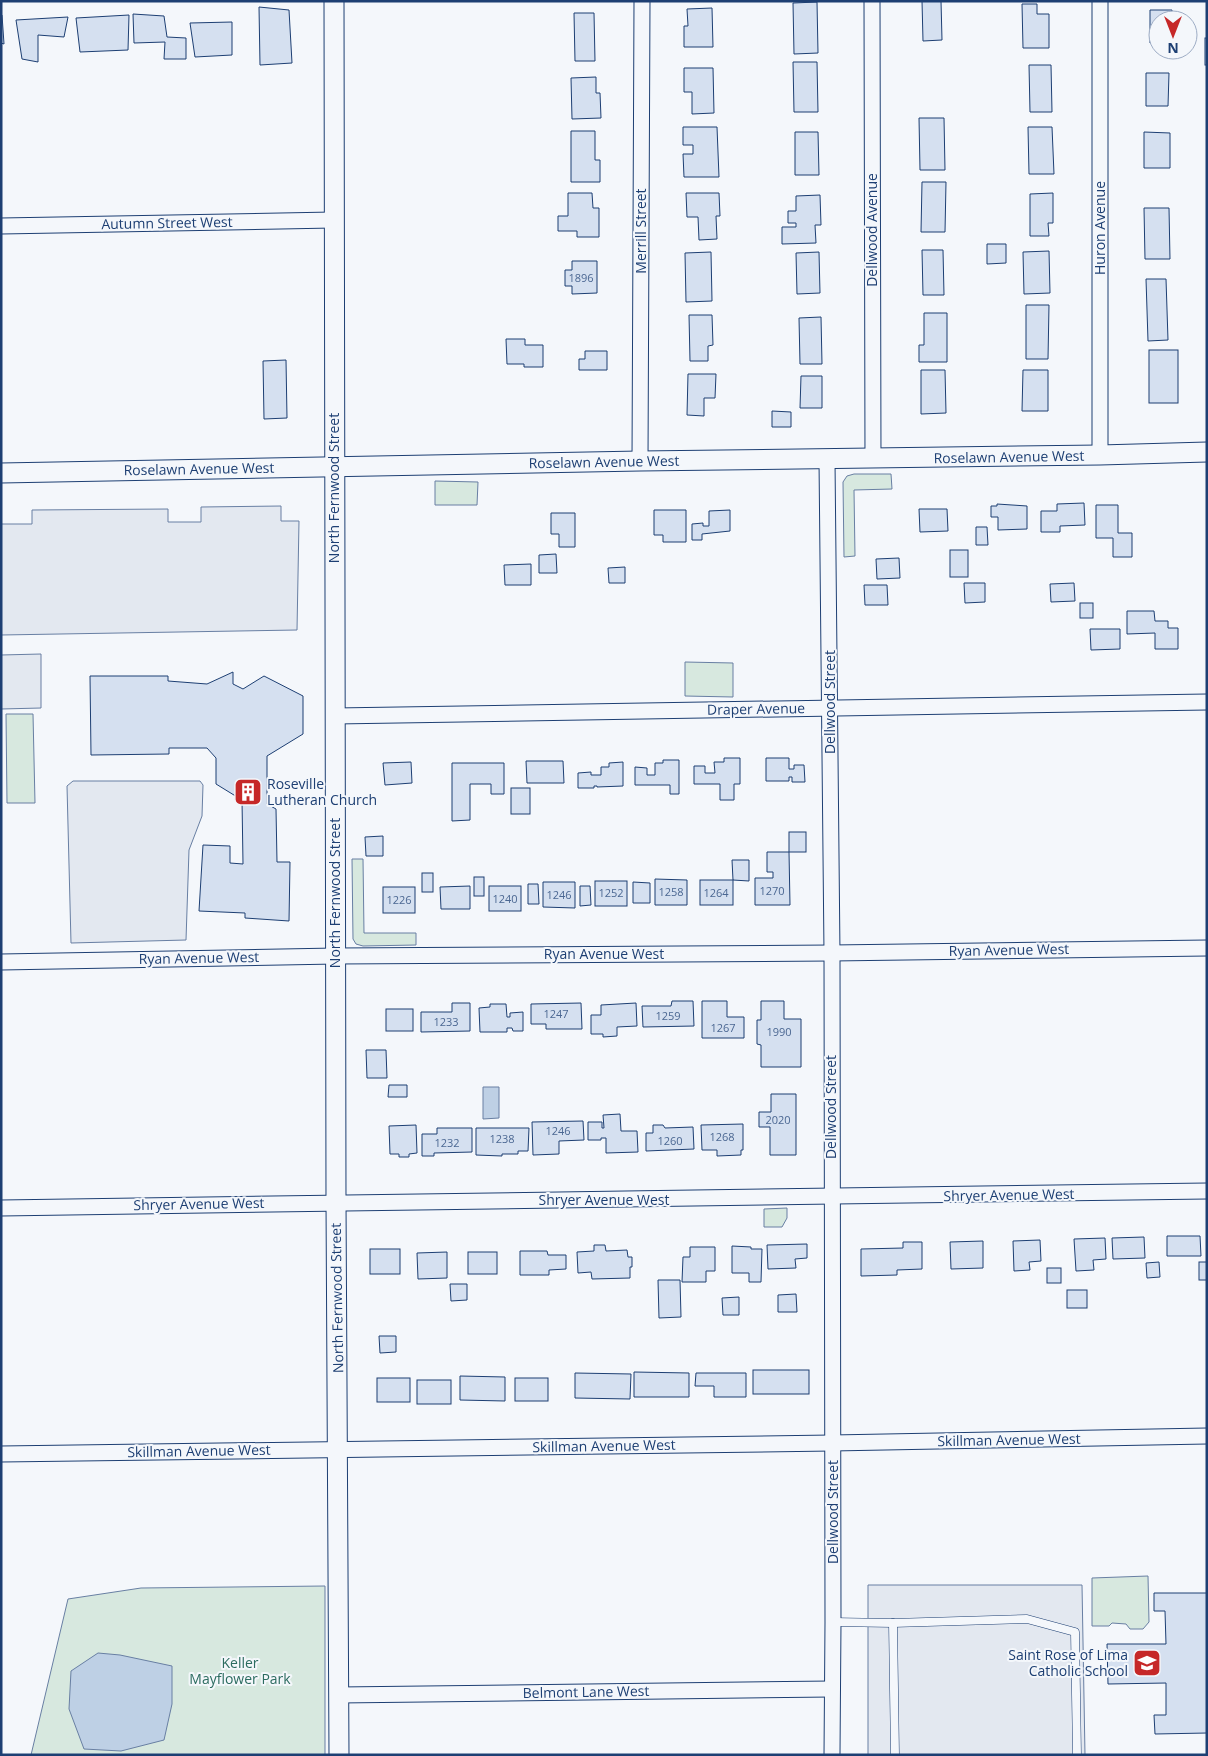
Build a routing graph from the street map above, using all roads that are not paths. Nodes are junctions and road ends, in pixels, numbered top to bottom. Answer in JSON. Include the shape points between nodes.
{"nodes":[{"id":1,"x":334,"y":1,"type":"edge"},
{"id":2,"x":642,"y":1,"type":"edge"},
{"id":3,"x":872,"y":1,"type":"edge"},
{"id":4,"x":1100,"y":1,"type":"edge"},
{"id":5,"x":333,"y":220,"type":"junction"},
{"id":6,"x":1,"y":226,"type":"edge"},
{"id":7,"x":1207,"y":452,"type":"edge"},
{"id":8,"x":1100,"y":456,"type":"junction"},
{"id":9,"x":873,"y":459,"type":"junction"},
{"id":10,"x":828,"y":460,"type":"junction"},
{"id":11,"x":640,"y":462,"type":"junction"},
{"id":12,"x":334,"y":467,"type":"junction"},
{"id":13,"x":1,"y":473,"type":"edge"},
{"id":14,"x":1207,"y":702,"type":"edge"},
{"id":15,"x":830,"y":707,"type":"junction"},
{"id":16,"x":335,"y":716,"type":"junction"},
{"id":17,"x":1207,"y":948,"type":"edge"},
{"id":18,"x":832,"y":953,"type":"junction"},
{"id":19,"x":336,"y":956,"type":"junction"},
{"id":20,"x":1,"y":962,"type":"edge"},
{"id":21,"x":1207,"y":1191,"type":"edge"},
{"id":22,"x":831,"y":1198,"type":"junction"},
{"id":23,"x":336,"y":1201,"type":"junction"},
{"id":24,"x":1,"y":1208,"type":"edge"},
{"id":25,"x":1207,"y":1436,"type":"edge"},
{"id":26,"x":832,"y":1443,"type":"junction"},
{"id":27,"x":338,"y":1450,"type":"junction"},
{"id":28,"x":1,"y":1454,"type":"edge"},
{"id":29,"x":833,"y":1622,"type":"junction"},
{"id":30,"x":894,"y":1623,"type":"junction"},
{"id":31,"x":832,"y":1689,"type":"junction"},
{"id":32,"x":339,"y":1694,"type":"junction"},
{"id":33,"x":339,"y":1755,"type":"edge"},
{"id":34,"x":832,"y":1755,"type":"edge"},
{"id":35,"x":895,"y":1755,"type":"edge"},
{"id":36,"x":1078,"y":1755,"type":"edge"}],
"edges":[{"from":1,"to":5,"type":"street","name":"North Fernwood Street"},
{"from":2,"to":11,"type":"street","name":"Merrill Street"},
{"from":3,"to":9,"type":"street","name":"Dellwood Avenue"},
{"from":4,"to":8,"type":"street","name":"Huron Avenue"},
{"from":5,"to":6,"type":"street","name":"Autumn Street West"},
{"from":5,"to":12,"type":"street","name":"North Fernwood Street"},
{"from":7,"to":8,"type":"street","name":"Roselawn Avenue West"},
{"from":8,"to":9,"type":"street","name":"Roselawn Avenue West"},
{"from":9,"to":10,"type":"street","name":"Roselawn Avenue West"},
{"from":10,"to":11,"type":"street","name":"Roselawn Avenue West"},
{"from":10,"to":15,"type":"street","name":"Dellwood Street"},
{"from":11,"to":12,"type":"street","name":"Roselawn Avenue West"},
{"from":12,"to":13,"type":"street","name":"Roselawn Avenue West"},
{"from":12,"to":16,"type":"street","name":"North Fernwood Street"},
{"from":14,"to":15,"type":"street","name":"Draper Avenue"},
{"from":15,"to":16,"type":"street","name":"Draper Avenue"},
{"from":15,"to":18,"type":"street","name":"Dellwood Street"},
{"from":16,"to":19,"type":"street","name":"North Fernwood Street"},
{"from":17,"to":18,"type":"street","name":"Ryan Avenue West"},
{"from":18,"to":19,"type":"street","name":"Ryan Avenue West"},
{"from":18,"to":22,"type":"street","name":"Dellwood Street"},
{"from":19,"to":20,"type":"street","name":"Ryan Avenue West"},
{"from":19,"to":23,"type":"street","name":"North Fernwood Street"},
{"from":21,"to":22,"type":"street","name":"Shryer Avenue West"},
{"from":22,"to":23,"type":"street","name":"Shryer Avenue West"},
{"from":22,"to":26,"type":"street","name":"Dellwood Street"},
{"from":23,"to":24,"type":"street","name":"Shryer Avenue West"},
{"from":23,"to":27,"type":"street","name":"North Fernwood Street"},
{"from":25,"to":26,"type":"street","name":"Skillman Avenue West"},
{"from":26,"to":27,"type":"street","name":"Skillman Avenue West"},
{"from":26,"to":29,"type":"street","name":"Dellwood Street"},
{"from":27,"to":28,"type":"street","name":"Skillman Avenue West"},
{"from":27,"to":32,"type":"street","name":"North Fernwood Street"},
{"from":29,"to":30,"type":"lane"},
{"from":29,"to":31,"type":"street","name":"Dellwood Street"},
{"from":30,"to":35,"type":"lane"},
{"from":30,"to":36,"type":"lane","via":[[1027,1619],[1074,1632]]},
{"from":31,"to":32,"type":"street","name":"Belmont Lane West"},
{"from":31,"to":34,"type":"street","name":"Dellwood Street"},
{"from":32,"to":33,"type":"street","name":"North Fernwood Street"}]}
